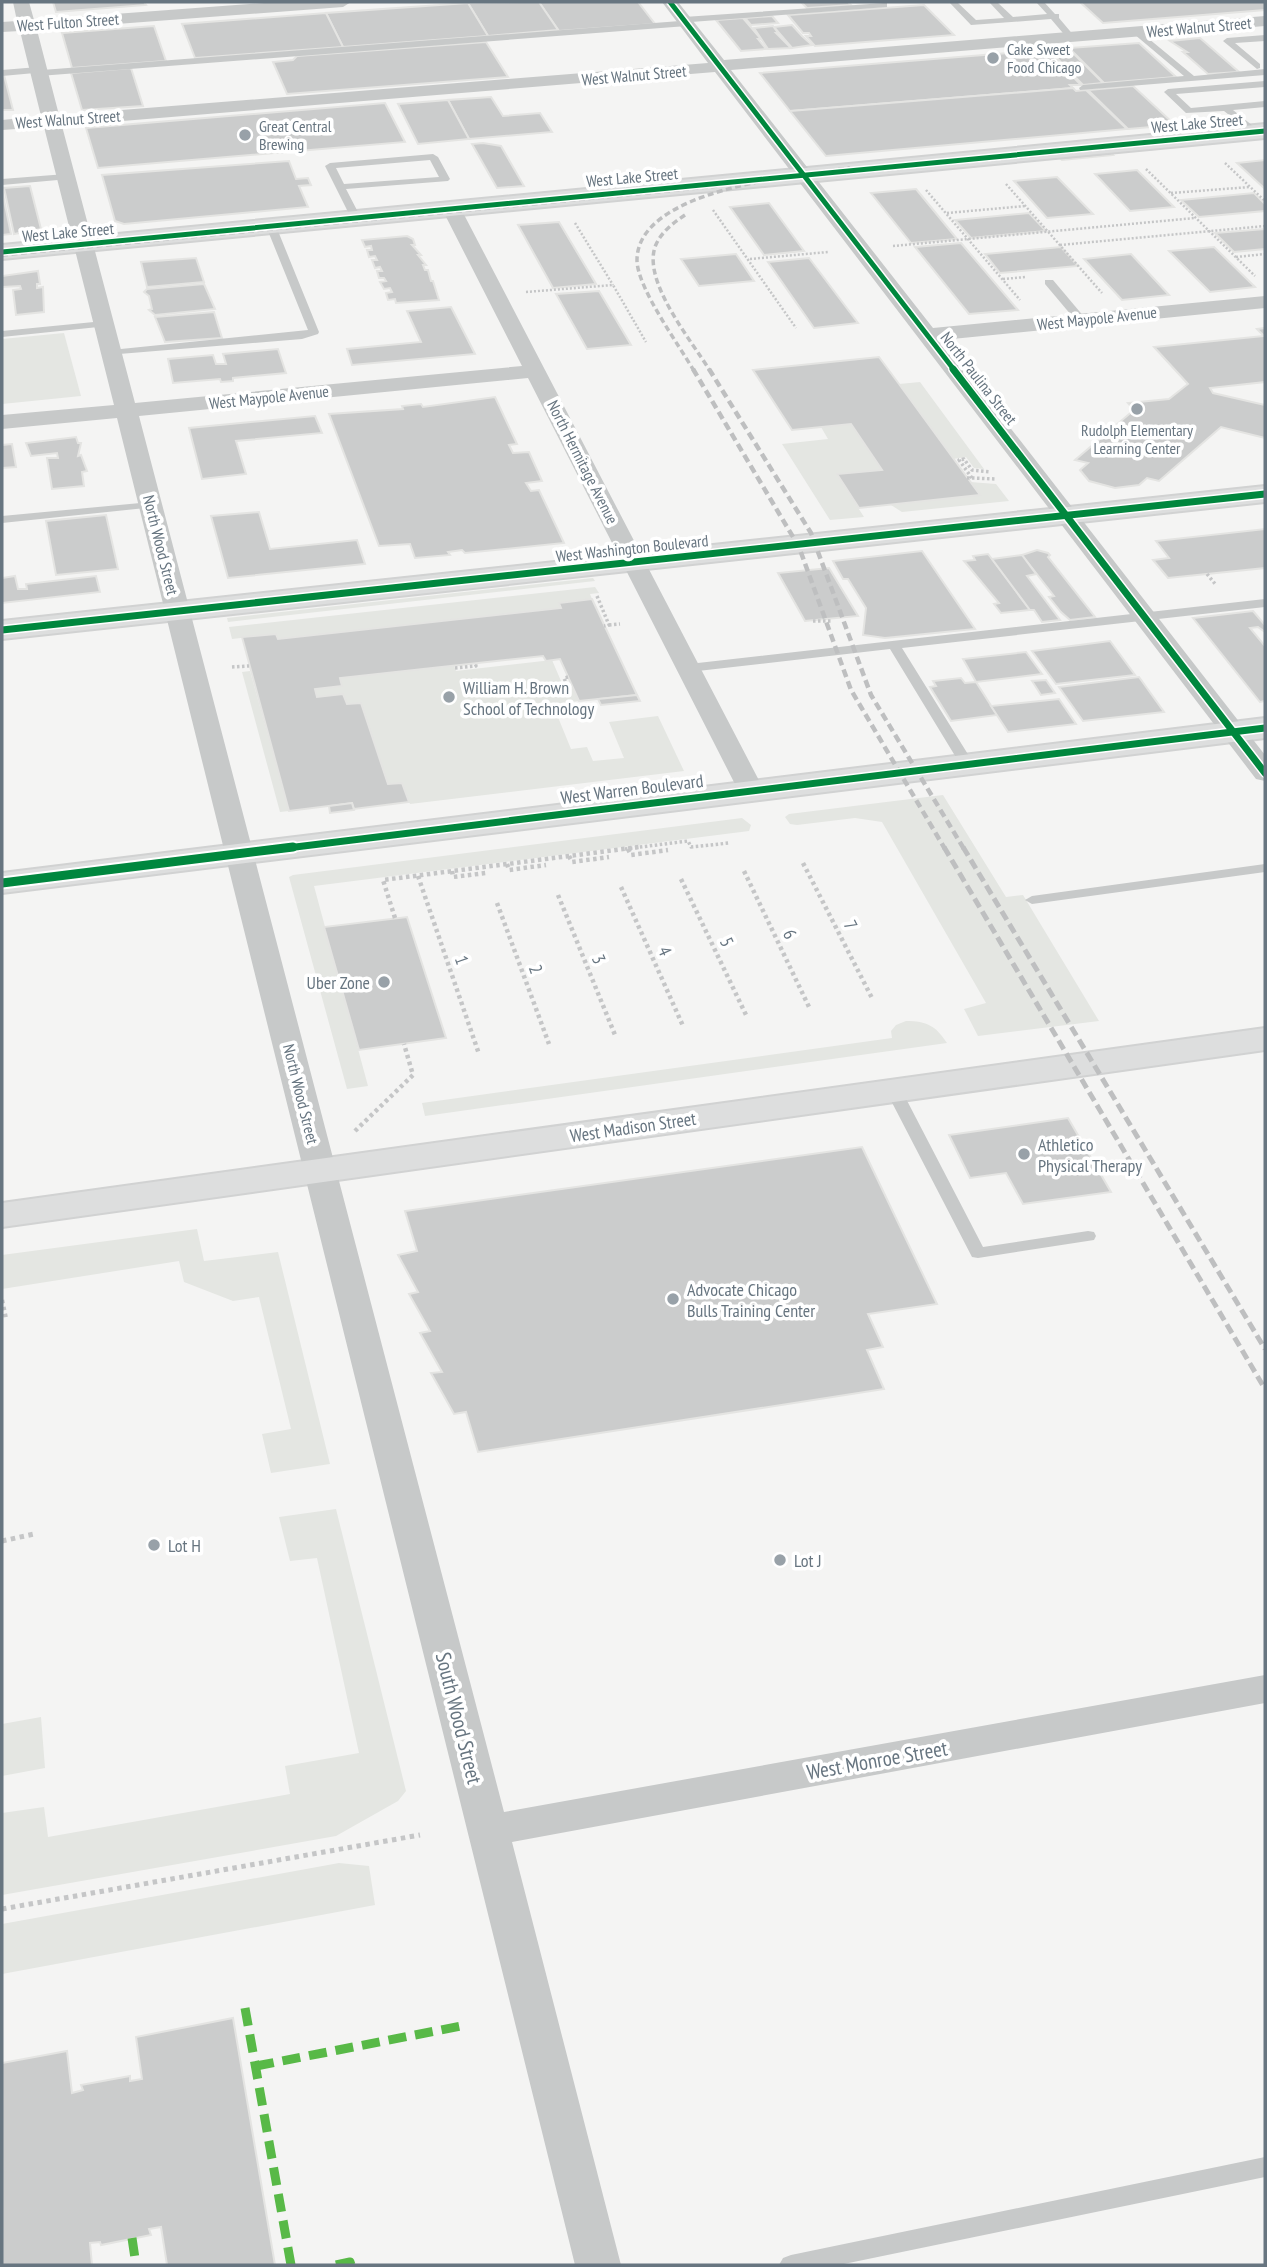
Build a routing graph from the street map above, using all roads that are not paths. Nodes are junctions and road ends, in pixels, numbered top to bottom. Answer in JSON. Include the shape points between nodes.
{"nodes":[{"id":1,"x":21,"y":2,"type":"edge"},
{"id":2,"x":343,"y":2,"type":"edge"},
{"id":3,"x":670,"y":2,"type":"edge"},
{"id":4,"x":881,"y":2,"type":"edge"},
{"id":5,"x":953,"y":2,"type":"edge"},
{"id":6,"x":993,"y":2,"type":"edge"},
{"id":7,"x":1040,"y":2,"type":"edge"},
{"id":8,"x":1056,"y":16,"type":"junction"},
{"id":9,"x":1011,"y":20,"type":"junction"},
{"id":10,"x":1265,"y":21,"type":"edge"},
{"id":11,"x":686,"y":22,"type":"junction"},
{"id":12,"x":1237,"y":23,"type":"junction"},
{"id":13,"x":27,"y":25,"type":"junction"},
{"id":14,"x":2,"y":27,"type":"edge"},
{"id":15,"x":1136,"y":32,"type":"junction"},
{"id":16,"x":1071,"y":37,"type":"junction"},
{"id":17,"x":1261,"y":38,"type":"edge"},
{"id":18,"x":720,"y":66,"type":"junction"},
{"id":19,"x":1261,"y":69,"type":"edge"},
{"id":20,"x":39,"y":72,"type":"junction"},
{"id":21,"x":2,"y":73,"type":"edge"},
{"id":22,"x":1191,"y":79,"type":"junction"},
{"id":23,"x":1265,"y":84,"type":"edge"},
{"id":24,"x":1083,"y":88,"type":"dead end"},
{"id":25,"x":1265,"y":104,"type":"edge"},
{"id":26,"x":1226,"y":108,"type":"junction"},
{"id":27,"x":51,"y":121,"type":"junction"},
{"id":28,"x":2,"y":125,"type":"edge"},
{"id":29,"x":1260,"y":131,"type":"edge"},
{"id":30,"x":805,"y":175,"type":"junction"},
{"id":31,"x":66,"y":177,"type":"junction"},
{"id":32,"x":2,"y":182,"type":"edge"},
{"id":33,"x":340,"y":187,"type":"junction"},
{"id":34,"x":452,"y":209,"type":"junction"},
{"id":35,"x":356,"y":218,"type":"junction"},
{"id":36,"x":271,"y":226,"type":"junction"},
{"id":37,"x":83,"y":244,"type":"junction"},
{"id":38,"x":2,"y":252,"type":"edge"},
{"id":39,"x":1049,"y":282,"type":"dead end"},
{"id":40,"x":1265,"y":302,"type":"edge"},
{"id":41,"x":1081,"y":320,"type":"junction"},
{"id":42,"x":104,"y":324,"type":"junction"},
{"id":43,"x":2,"y":334,"type":"edge"},
{"id":44,"x":928,"y":335,"type":"junction"},
{"id":45,"x":111,"y":354,"type":"junction"},
{"id":46,"x":537,"y":371,"type":"junction"},
{"id":47,"x":126,"y":410,"type":"junction"},
{"id":48,"x":2,"y":422,"type":"edge"},
{"id":49,"x":1265,"y":495,"type":"edge"},
{"id":50,"x":151,"y":505,"type":"junction"},
{"id":51,"x":1067,"y":516,"type":"junction"},
{"id":52,"x":2,"y":520,"type":"edge"},
{"id":53,"x":635,"y":562,"type":"junction"},
{"id":54,"x":1263,"y":606,"type":"edge"},
{"id":55,"x":178,"y":611,"type":"junction"},
{"id":56,"x":1145,"y":617,"type":"junction"},
{"id":57,"x":2,"y":630,"type":"edge"},
{"id":58,"x":894,"y":645,"type":"junction"},
{"id":59,"x":689,"y":668,"type":"junction"},
{"id":60,"x":1250,"y":730,"type":"edge"},
{"id":61,"x":967,"y":764,"type":"junction"},
{"id":62,"x":1265,"y":773,"type":"edge"},
{"id":63,"x":751,"y":790,"type":"junction"},
{"id":64,"x":241,"y":853,"type":"junction"},
{"id":65,"x":1265,"y":868,"type":"edge"},
{"id":66,"x":2,"y":883,"type":"edge"},
{"id":67,"x":1031,"y":900,"type":"dead end"},
{"id":68,"x":1265,"y":1039,"type":"edge"},
{"id":69,"x":894,"y":1091,"type":"junction"},
{"id":70,"x":320,"y":1170,"type":"junction"},
{"id":71,"x":2,"y":1215,"type":"edge"},
{"id":72,"x":1088,"y":1236,"type":"dead end"},
{"id":73,"x":1265,"y":1689,"type":"edge"},
{"id":74,"x":488,"y":1831,"type":"junction"},
{"id":75,"x":1265,"y":2167,"type":"edge"},
{"id":76,"x":598,"y":2265,"type":"edge"},
{"id":77,"x":791,"y":2265,"type":"edge"}],
"edges":[{"from":1,"to":13,"type":"street","name":"North Wood Street"},
{"from":2,"to":13,"type":"street","name":"West Fulton Street"},
{"from":3,"to":11,"type":"street","name":"North Paulina Street"},
{"from":4,"to":11,"type":"lane","via":[[884,5]]},
{"from":5,"to":9,"type":"lane","via":[[975,23]]},
{"from":6,"to":9,"type":"lane"},
{"from":7,"to":8,"type":"lane"},
{"from":8,"to":9,"type":"lane"},
{"from":8,"to":16,"type":"lane"},
{"from":10,"to":12,"type":"street","name":"West Walnut Street"},
{"from":11,"to":18,"type":"street","name":"North Paulina Street"},
{"from":11,"to":20,"type":"lane"},
{"from":12,"to":15,"type":"street","name":"West Walnut Street"},
{"from":12,"to":17,"type":"lane"},
{"from":13,"to":14,"type":"street","name":"West Fulton Street"},
{"from":13,"to":20,"type":"street","name":"North Wood Street"},
{"from":15,"to":16,"type":"street","name":"West Walnut Street"},
{"from":15,"to":22,"type":"lane"},
{"from":16,"to":18,"type":"street","name":"West Walnut Street"},
{"from":17,"to":19,"type":"lane","via":[[1227,41]]},
{"from":18,"to":27,"type":"street","name":"West Walnut Street"},
{"from":18,"to":30,"type":"street","name":"North Paulina Street"},
{"from":19,"to":22,"type":"lane"},
{"from":20,"to":21,"type":"lane"},
{"from":20,"to":27,"type":"street","name":"North Wood Street"},
{"from":22,"to":24,"type":"lane"},
{"from":23,"to":26,"type":"lane","via":[[1168,92],[1189,111]]},
{"from":25,"to":26,"type":"lane"},
{"from":26,"to":29,"type":"lane"},
{"from":27,"to":28,"type":"street","name":"West Walnut Street"},
{"from":27,"to":31,"type":"street","name":"North Wood Street"},
{"from":29,"to":30,"type":"main road","name":"West Lake Street"},
{"from":30,"to":34,"type":"main road","name":"West Lake Street"},
{"from":30,"to":44,"type":"street","name":"North Paulina Street"},
{"from":31,"to":32,"type":"lane"},
{"from":31,"to":37,"type":"street","name":"North Wood Street"},
{"from":33,"to":33,"type":"lane","via":[[330,166],[433,157],[445,178]]},
{"from":33,"to":35,"type":"lane"},
{"from":34,"to":35,"type":"main road","name":"West Lake Street"},
{"from":34,"to":46,"type":"street","name":"North Hermitage Avenue"},
{"from":35,"to":36,"type":"main road","name":"West Lake Street"},
{"from":36,"to":37,"type":"main road","name":"West Lake Street"},
{"from":36,"to":45,"type":"lane","via":[[314,332]]},
{"from":37,"to":38,"type":"main road","name":"West Lake Street"},
{"from":37,"to":42,"type":"street","name":"North Wood Street"},
{"from":39,"to":41,"type":"lane"},
{"from":40,"to":41,"type":"street","name":"West Maypole Avenue"},
{"from":41,"to":44,"type":"street","name":"West Maypole Avenue"},
{"from":42,"to":43,"type":"lane"},
{"from":42,"to":45,"type":"street","name":"North Wood Street"},
{"from":44,"to":51,"type":"street","name":"North Paulina Street"},
{"from":45,"to":47,"type":"street","name":"North Wood Street"},
{"from":46,"to":47,"type":"street","name":"West Maypole Avenue"},
{"from":46,"to":53,"type":"street","name":"North Hermitage Avenue"},
{"from":47,"to":48,"type":"street","name":"West Maypole Avenue"},
{"from":47,"to":50,"type":"street","name":"North Wood Street"},
{"from":49,"to":51,"type":"main road","name":"West Washington Boulevard"},
{"from":50,"to":52,"type":"lane"},
{"from":50,"to":55,"type":"street","name":"North Wood Street"},
{"from":51,"to":53,"type":"main road","name":"West Washington Boulevard"},
{"from":51,"to":56,"type":"street","name":"North Paulina Street"},
{"from":53,"to":55,"type":"main road","name":"West Washington Boulevard"},
{"from":53,"to":59,"type":"street","name":"North Hermitage Avenue"},
{"from":54,"to":56,"type":"lane"},
{"from":55,"to":57,"type":"main road","name":"West Washington Boulevard"},
{"from":55,"to":64,"type":"street","name":"North Wood Street"},
{"from":56,"to":58,"type":"lane"},
{"from":56,"to":60,"type":"street","name":"North Paulina Street"},
{"from":58,"to":59,"type":"lane"},
{"from":58,"to":61,"type":"lane"},
{"from":59,"to":63,"type":"street","name":"North Hermitage Avenue"},
{"from":60,"to":61,"type":"main road","name":"West Warren Boulevard"},
{"from":60,"to":62,"type":"street","name":"North Paulina Street"},
{"from":61,"to":63,"type":"main road","name":"West Warren Boulevard"},
{"from":63,"to":64,"type":"main road","name":"West Warren Boulevard"},
{"from":64,"to":66,"type":"main road","name":"West Warren Boulevard"},
{"from":64,"to":70,"type":"street","name":"North Wood Street"},
{"from":65,"to":67,"type":"lane"},
{"from":68,"to":69,"type":"main road","name":"West Madison Street"},
{"from":69,"to":70,"type":"main road","name":"West Madison Street"},
{"from":69,"to":72,"type":"lane","via":[[978,1253]]},
{"from":70,"to":71,"type":"main road","name":"West Madison Street"},
{"from":70,"to":74,"type":"street","name":"South Wood Street"},
{"from":73,"to":74,"type":"street","name":"West Monroe Street"},
{"from":74,"to":76,"type":"street","name":"South Wood Street"},
{"from":75,"to":77,"type":"lane"}]}
